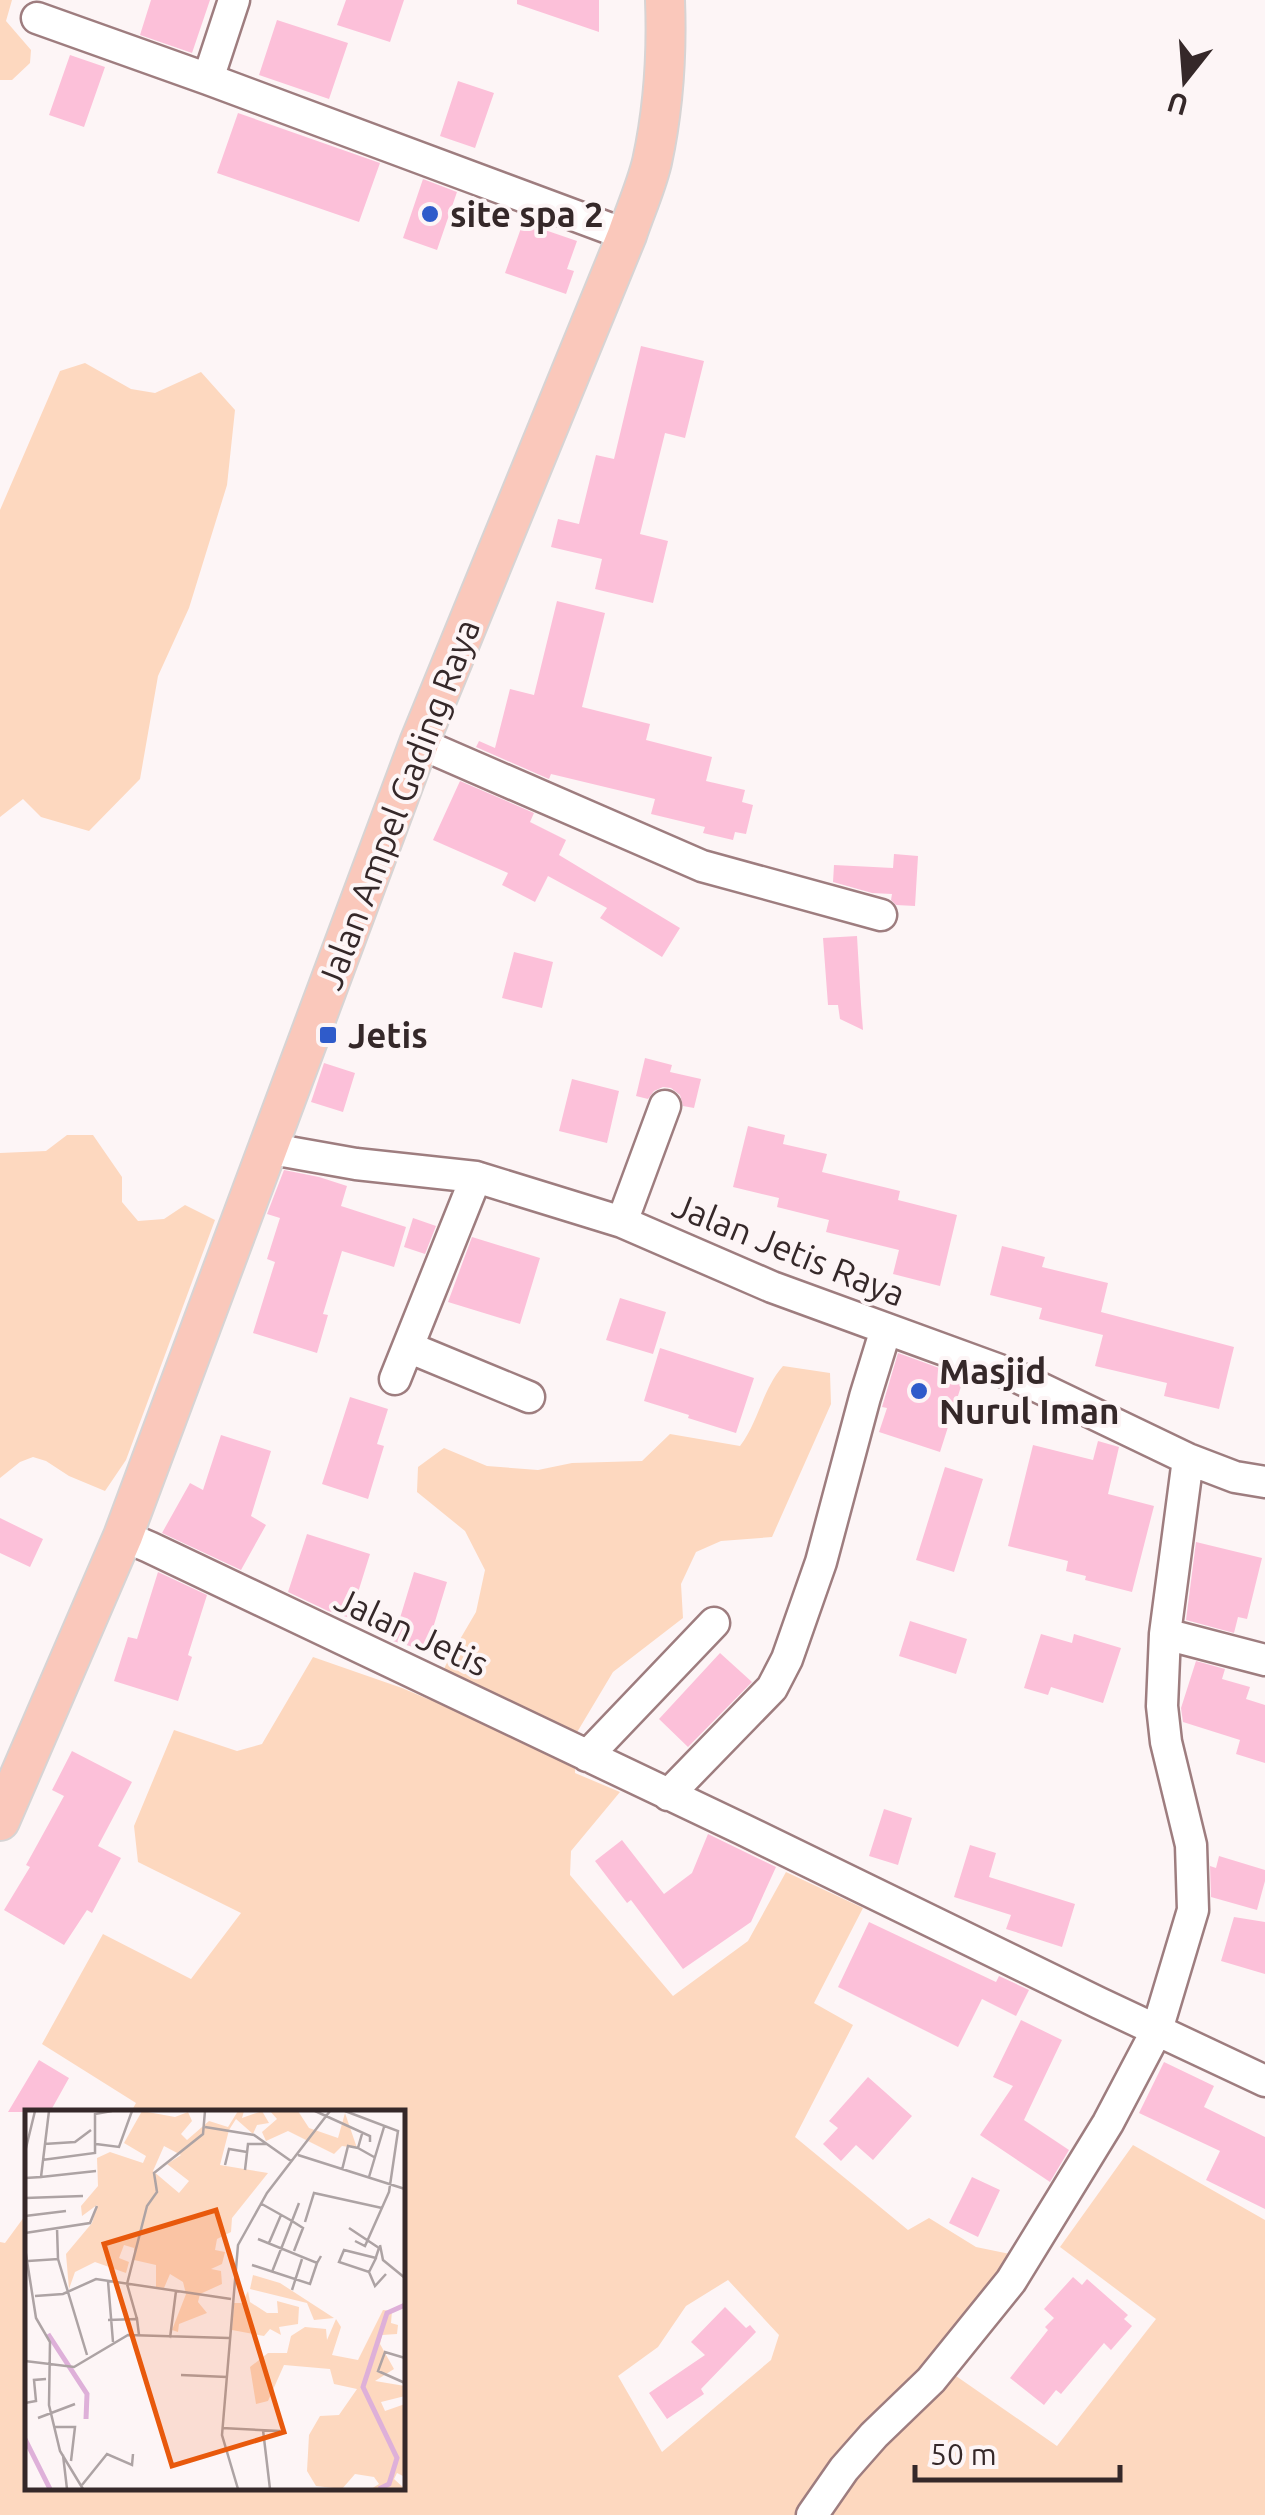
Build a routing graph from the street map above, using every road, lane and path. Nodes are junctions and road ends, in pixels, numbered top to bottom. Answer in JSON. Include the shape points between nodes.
{"nodes":[{"id":1,"x":234,"y":0,"type":"edge"},
{"id":2,"x":665,"y":0,"type":"edge"},
{"id":3,"x":37,"y":18,"type":"dead end"},
{"id":4,"x":208,"y":79,"type":"junction"},
{"id":5,"x":627,"y":235,"type":"junction"},
{"id":6,"x":419,"y":744,"type":"junction"},
{"id":7,"x":881,"y":915,"type":"dead end"},
{"id":8,"x":664,"y":1106,"type":"dead end"},
{"id":9,"x":266,"y":1148,"type":"junction"},
{"id":10,"x":476,"y":1177,"type":"junction"},
{"id":11,"x":622,"y":1222,"type":"junction"},
{"id":12,"x":886,"y":1329,"type":"junction"},
{"id":13,"x":408,"y":1347,"type":"junction"},
{"id":14,"x":395,"y":1380,"type":"dead end"},
{"id":15,"x":529,"y":1398,"type":"dead end"},
{"id":16,"x":1188,"y":1459,"type":"junction"},
{"id":17,"x":1265,"y":1482,"type":"edge"},
{"id":18,"x":123,"y":1536,"type":"junction"},
{"id":19,"x":714,"y":1623,"type":"dead end"},
{"id":20,"x":1165,"y":1634,"type":"junction"},
{"id":21,"x":1265,"y":1660,"type":"edge"},
{"id":22,"x":587,"y":1756,"type":"junction"},
{"id":23,"x":668,"y":1795,"type":"junction"},
{"id":24,"x":0,"y":1821,"type":"edge"},
{"id":25,"x":1157,"y":2030,"type":"junction"},
{"id":26,"x":1265,"y":2081,"type":"edge"},
{"id":27,"x":812,"y":2515,"type":"edge"}],
"edges":[{"from":1,"to":4,"type":"street"},
{"from":2,"to":5,"type":"main road","name":"Jalan Ampel Gading Raya","via":[[652,163]]},
{"from":3,"to":4,"type":"street"},
{"from":4,"to":5,"type":"street"},
{"from":5,"to":6,"type":"main road","name":"Jalan Ampel Gading Raya"},
{"from":6,"to":7,"type":"street","via":[[702,866]]},
{"from":6,"to":9,"type":"main road","name":"Jalan Ampel Gading Raya"},
{"from":8,"to":11,"type":"street"},
{"from":9,"to":10,"type":"street","name":"Jalan Jetis Raya"},
{"from":9,"to":18,"type":"main road","name":"Jalan Ampel Gading Raya"},
{"from":10,"to":11,"type":"street","name":"Jalan Jetis Raya"},
{"from":10,"to":13,"type":"street"},
{"from":11,"to":12,"type":"street","name":"Jalan Jetis Raya"},
{"from":12,"to":16,"type":"street","name":"Jalan Jetis Raya","via":[[1013,1375]]},
{"from":12,"to":23,"type":"street","via":[[788,1658],[772,1688]]},
{"from":13,"to":14,"type":"street"},
{"from":13,"to":15,"type":"street"},
{"from":16,"to":17,"type":"street","name":"Jalan Jetis Raya"},
{"from":16,"to":20,"type":"street"},
{"from":18,"to":22,"type":"street","name":"Jalan Jetis"},
{"from":18,"to":24,"type":"main road","name":"Jalan Ampel Gading Raya"},
{"from":19,"to":22,"type":"street"},
{"from":20,"to":21,"type":"street"},
{"from":20,"to":25,"type":"street","via":[[1162,1706],[1191,1845],[1193,1910]]},
{"from":22,"to":23,"type":"street","name":"Jalan Jetis"},
{"from":23,"to":25,"type":"street","name":"Jalan Jetis"},
{"from":25,"to":26,"type":"street","name":"Jalan Jetis"},
{"from":25,"to":27,"type":"street","via":[[1011,2282],[931,2380],[854,2458]]}]}
